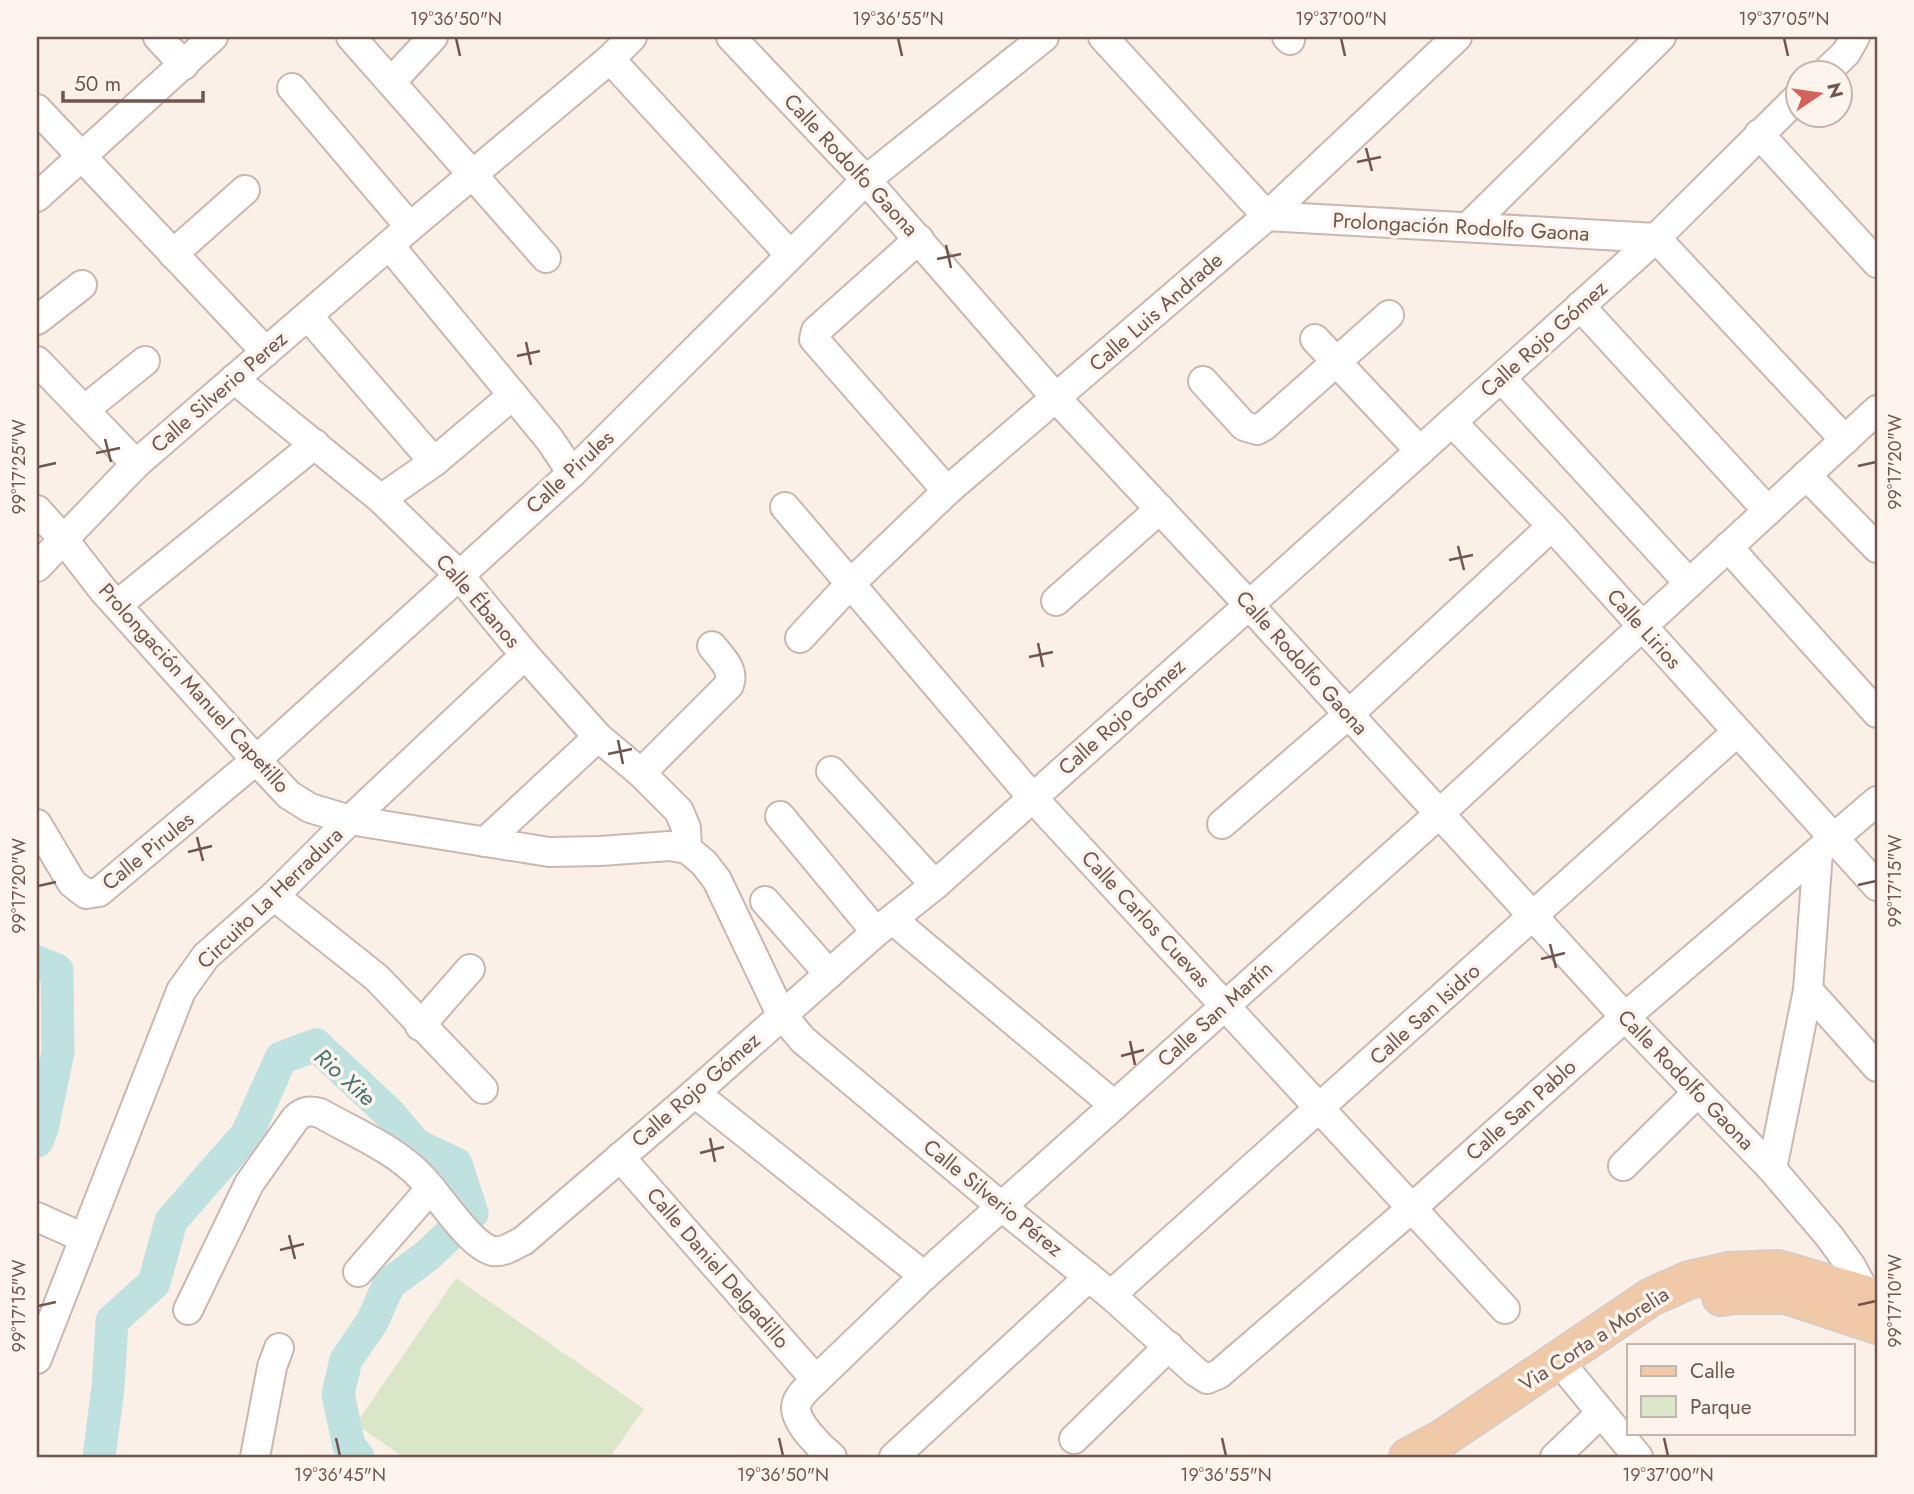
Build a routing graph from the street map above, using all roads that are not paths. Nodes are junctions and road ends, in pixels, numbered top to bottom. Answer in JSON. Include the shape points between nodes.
{"nodes":[{"id":1,"x":158,"y":37,"type":"edge"},
{"id":2,"x":214,"y":37,"type":"edge"},
{"id":3,"x":351,"y":37,"type":"edge"},
{"id":4,"x":433,"y":37,"type":"edge"},
{"id":5,"x":632,"y":37,"type":"edge"},
{"id":6,"x":731,"y":37,"type":"edge"},
{"id":7,"x":1044,"y":37,"type":"edge"},
{"id":8,"x":1103,"y":37,"type":"edge"},
{"id":9,"x":1457,"y":37,"type":"edge"},
{"id":10,"x":1661,"y":37,"type":"edge"},
{"id":11,"x":1855,"y":37,"type":"edge"},
{"id":12,"x":1868,"y":37,"type":"edge"},
{"id":13,"x":1877,"y":47,"type":"edge"},
{"id":14,"x":610,"y":59,"type":"junction"},
{"id":15,"x":1838,"y":60,"type":"edge"},
{"id":16,"x":184,"y":65,"type":"junction"},
{"id":17,"x":392,"y":81,"type":"junction"},
{"id":18,"x":292,"y":88,"type":"dead end"},
{"id":19,"x":37,"y":110,"type":"edge"},
{"id":20,"x":1784,"y":110,"type":"edge"},
{"id":21,"x":1759,"y":134,"type":"junction"},
{"id":22,"x":83,"y":156,"type":"junction"},
{"id":23,"x":472,"y":176,"type":"junction"},
{"id":24,"x":866,"y":180,"type":"junction"},
{"id":25,"x":245,"y":190,"type":"dead end"},
{"id":26,"x":37,"y":197,"type":"edge"},
{"id":27,"x":1267,"y":216,"type":"junction"},
{"id":28,"x":1468,"y":227,"type":"junction"},
{"id":29,"x":400,"y":236,"type":"junction"},
{"id":30,"x":1656,"y":238,"type":"junction"},
{"id":31,"x":919,"y":239,"type":"junction"},
{"id":32,"x":173,"y":254,"type":"junction"},
{"id":33,"x":790,"y":256,"type":"junction"},
{"id":34,"x":546,"y":258,"type":"dead end"},
{"id":35,"x":1877,"y":262,"type":"edge"},
{"id":36,"x":82,"y":285,"type":"dead end"},
{"id":37,"x":1580,"y":306,"type":"junction"},
{"id":38,"x":1389,"y":315,"type":"dead end"},
{"id":39,"x":308,"y":316,"type":"junction"},
{"id":40,"x":37,"y":320,"type":"edge"},
{"id":41,"x":1315,"y":339,"type":"dead end"},
{"id":42,"x":266,"y":352,"type":"junction"},
{"id":43,"x":37,"y":361,"type":"edge"},
{"id":44,"x":145,"y":361,"type":"dead end"},
{"id":45,"x":1336,"y":362,"type":"junction"},
{"id":46,"x":234,"y":379,"type":"junction"},
{"id":47,"x":1502,"y":379,"type":"junction"},
{"id":48,"x":1203,"y":381,"type":"dead end"},
{"id":49,"x":513,"y":395,"type":"junction"},
{"id":50,"x":1056,"y":399,"type":"junction"},
{"id":51,"x":84,"y":410,"type":"junction"},
{"id":52,"x":1877,"y":410,"type":"edge"},
{"id":53,"x":1452,"y":422,"type":"junction"},
{"id":54,"x":1845,"y":440,"type":"junction"},
{"id":55,"x":315,"y":444,"type":"junction"},
{"id":56,"x":1420,"y":451,"type":"junction"},
{"id":57,"x":434,"y":462,"type":"junction"},
{"id":58,"x":136,"y":464,"type":"junction"},
{"id":59,"x":572,"y":473,"type":"junction"},
{"id":60,"x":1806,"y":475,"type":"junction"},
{"id":61,"x":947,"y":491,"type":"junction"},
{"id":62,"x":381,"y":499,"type":"junction"},
{"id":63,"x":785,"y":506,"type":"dead end"},
{"id":64,"x":1160,"y":509,"type":"junction"},
{"id":65,"x":37,"y":510,"type":"edge"},
{"id":66,"x":1768,"y":511,"type":"junction"},
{"id":67,"x":1552,"y":526,"type":"junction"},
{"id":68,"x":65,"y":541,"type":"junction"},
{"id":69,"x":1728,"y":547,"type":"junction"},
{"id":70,"x":1877,"y":548,"type":"edge"},
{"id":71,"x":37,"y":567,"type":"edge"},
{"id":72,"x":459,"y":575,"type":"junction"},
{"id":73,"x":1689,"y":583,"type":"junction"},
{"id":74,"x":850,"y":584,"type":"junction"},
{"id":75,"x":1056,"y":601,"type":"dead end"},
{"id":76,"x":117,"y":605,"type":"junction"},
{"id":77,"x":1249,"y":605,"type":"junction"},
{"id":78,"x":1642,"y":627,"type":"junction"},
{"id":79,"x":800,"y":638,"type":"dead end"},
{"id":80,"x":712,"y":646,"type":"dead end"},
{"id":81,"x":525,"y":655,"type":"junction"},
{"id":82,"x":1877,"y":713,"type":"edge"},
{"id":83,"x":1349,"y":714,"type":"junction"},
{"id":84,"x":1737,"y":732,"type":"junction"},
{"id":85,"x":598,"y":737,"type":"junction"},
{"id":86,"x":256,"y":760,"type":"junction"},
{"id":87,"x":831,"y":771,"type":"dead end"},
{"id":88,"x":641,"y":773,"type":"junction"},
{"id":89,"x":1032,"y":797,"type":"junction"},
{"id":90,"x":1877,"y":801,"type":"edge"},
{"id":91,"x":1439,"y":814,"type":"junction"},
{"id":92,"x":779,"y":816,"type":"dead end"},
{"id":93,"x":350,"y":820,"type":"junction"},
{"id":94,"x":37,"y":824,"type":"edge"},
{"id":95,"x":1222,"y":824,"type":"dead end"},
{"id":96,"x":485,"y":842,"type":"junction"},
{"id":97,"x":1826,"y":845,"type":"junction"},
{"id":98,"x":687,"y":849,"type":"junction"},
{"id":99,"x":935,"y":885,"type":"junction"},
{"id":100,"x":1877,"y":886,"type":"edge"},
{"id":101,"x":274,"y":896,"type":"junction"},
{"id":102,"x":765,"y":901,"type":"dead end"},
{"id":103,"x":1533,"y":916,"type":"junction"},
{"id":104,"x":884,"y":926,"type":"junction"},
{"id":105,"x":470,"y":969,"type":"dead end"},
{"id":106,"x":830,"y":974,"type":"junction"},
{"id":107,"x":1808,"y":990,"type":"junction"},
{"id":108,"x":1225,"y":1004,"type":"junction"},
{"id":109,"x":781,"y":1014,"type":"junction"},
{"id":110,"x":1625,"y":1017,"type":"junction"},
{"id":111,"x":420,"y":1026,"type":"junction"},
{"id":112,"x":1877,"y":1067,"type":"edge"},
{"id":113,"x":483,"y":1089,"type":"dead end"},
{"id":114,"x":695,"y":1093,"type":"junction"},
{"id":115,"x":1696,"y":1093,"type":"junction"},
{"id":116,"x":1114,"y":1105,"type":"junction"},
{"id":117,"x":1321,"y":1109,"type":"junction"},
{"id":118,"x":620,"y":1157,"type":"junction"},
{"id":119,"x":1623,"y":1166,"type":"dead end"},
{"id":120,"x":1772,"y":1169,"type":"junction"},
{"id":121,"x":438,"y":1198,"type":"junction"},
{"id":122,"x":1002,"y":1207,"type":"junction"},
{"id":123,"x":1412,"y":1208,"type":"junction"},
{"id":124,"x":37,"y":1217,"type":"edge"},
{"id":125,"x":84,"y":1238,"type":"junction"},
{"id":126,"x":358,"y":1272,"type":"dead end"},
{"id":127,"x":924,"y":1276,"type":"junction"},
{"id":128,"x":1089,"y":1277,"type":"junction"},
{"id":129,"x":1111,"y":1295,"type":"junction"},
{"id":130,"x":1873,"y":1306,"type":"edge"},
{"id":131,"x":1505,"y":1309,"type":"dead end"},
{"id":132,"x":188,"y":1310,"type":"dead end"},
{"id":133,"x":1169,"y":1346,"type":"junction"},
{"id":134,"x":279,"y":1348,"type":"dead end"},
{"id":135,"x":37,"y":1359,"type":"edge"},
{"id":136,"x":1572,"y":1377,"type":"junction"},
{"id":137,"x":1207,"y":1379,"type":"joint"},
{"id":138,"x":816,"y":1380,"type":"junction"},
{"id":139,"x":1601,"y":1413,"type":"junction"},
{"id":140,"x":1074,"y":1439,"type":"dead end"},
{"id":141,"x":1560,"y":1456,"type":"edge"},
{"id":142,"x":255,"y":1457,"type":"edge"},
{"id":143,"x":832,"y":1457,"type":"edge"},
{"id":144,"x":894,"y":1457,"type":"edge"},
{"id":145,"x":1408,"y":1457,"type":"edge"},
{"id":146,"x":1455,"y":1457,"type":"edge"},
{"id":147,"x":1639,"y":1457,"type":"edge"}],
"edges":[{"from":1,"to":16,"type":"street"},
{"from":2,"to":16,"type":"street"},
{"from":3,"to":17,"type":"street"},
{"from":4,"to":17,"type":"street"},
{"from":5,"to":14,"type":"street","name":"Calle Silverio Perez"},
{"from":6,"to":24,"type":"street","name":"Calle Rodolfo Gaona"},
{"from":7,"to":24,"type":"street","name":"Calle Pirules"},
{"from":8,"to":27,"type":"street"},
{"from":9,"to":27,"type":"street","name":"Calle Luis Andrade"},
{"from":10,"to":28,"type":"street"},
{"from":11,"to":15,"type":"street"},
{"from":12,"to":13,"type":"street"},
{"from":14,"to":23,"type":"street","name":"Calle Silverio Perez"},
{"from":14,"to":33,"type":"street"},
{"from":16,"to":22,"type":"street"},
{"from":17,"to":23,"type":"street"},
{"from":18,"to":29,"type":"street"},
{"from":19,"to":22,"type":"street"},
{"from":20,"to":21,"type":"street","name":"Calle Rojo Gómez"},
{"from":21,"to":30,"type":"street","name":"Calle Rojo Gómez"},
{"from":21,"to":35,"type":"street"},
{"from":22,"to":26,"type":"street"},
{"from":22,"to":32,"type":"street"},
{"from":23,"to":29,"type":"street","name":"Calle Silverio Perez"},
{"from":23,"to":34,"type":"street"},
{"from":24,"to":31,"type":"street","name":"Calle Rodolfo Gaona"},
{"from":24,"to":33,"type":"street","name":"Calle Pirules"},
{"from":25,"to":32,"type":"street"},
{"from":27,"to":28,"type":"street","name":"Prolongación Rodolfo Gaona"},
{"from":27,"to":50,"type":"street","name":"Calle Luis Andrade"},
{"from":28,"to":30,"type":"street","name":"Prolongación Rodolfo Gaona"},
{"from":29,"to":39,"type":"street","name":"Calle Silverio Perez"},
{"from":29,"to":49,"type":"street"},
{"from":30,"to":37,"type":"street","name":"Calle Rojo Gómez"},
{"from":30,"to":54,"type":"street"},
{"from":31,"to":50,"type":"street","name":"Calle Rodolfo Gaona"},
{"from":31,"to":61,"type":"street","via":[[816,331],[814,339]]},
{"from":32,"to":42,"type":"street"},
{"from":33,"to":59,"type":"street","name":"Calle Pirules"},
{"from":36,"to":40,"type":"street"},
{"from":37,"to":47,"type":"street","name":"Calle Rojo Gómez"},
{"from":37,"to":66,"type":"street"},
{"from":38,"to":45,"type":"street"},
{"from":39,"to":42,"type":"street","name":"Calle Silverio Perez"},
{"from":39,"to":57,"type":"street"},
{"from":41,"to":45,"type":"street"},
{"from":42,"to":46,"type":"street","name":"Calle Silverio Perez"},
{"from":43,"to":51,"type":"street"},
{"from":44,"to":51,"type":"street"},
{"from":45,"to":48,"type":"street","via":[[1257,430],[1244,426]]},
{"from":45,"to":56,"type":"street"},
{"from":46,"to":55,"type":"street","name":"Calle Ébanos"},
{"from":46,"to":58,"type":"street","name":"Calle Silverio Perez"},
{"from":47,"to":53,"type":"street","name":"Calle Rojo Gómez"},
{"from":47,"to":73,"type":"street"},
{"from":49,"to":57,"type":"street"},
{"from":49,"to":59,"type":"street"},
{"from":50,"to":61,"type":"street","name":"Calle Luis Andrade"},
{"from":50,"to":64,"type":"street","name":"Calle Rodolfo Gaona"},
{"from":51,"to":58,"type":"street"},
{"from":52,"to":54,"type":"street","name":"Calle San Martín"},
{"from":53,"to":56,"type":"street","name":"Calle Rojo Gómez"},
{"from":53,"to":67,"type":"street","name":"Calle Lirios"},
{"from":54,"to":60,"type":"street","name":"Calle San Martín"},
{"from":55,"to":62,"type":"street","name":"Calle Ébanos"},
{"from":55,"to":76,"type":"street"},
{"from":56,"to":77,"type":"street","name":"Calle Rojo Gómez"},
{"from":57,"to":62,"type":"street"},
{"from":58,"to":68,"type":"street","name":"Calle Silverio Perez"},
{"from":59,"to":72,"type":"street","name":"Calle Pirules"},
{"from":60,"to":66,"type":"street","name":"Calle San Martín"},
{"from":60,"to":70,"type":"street"},
{"from":61,"to":74,"type":"street","name":"Calle Luis Andrade"},
{"from":62,"to":72,"type":"street","name":"Calle Ébanos"},
{"from":63,"to":74,"type":"street","name":"Calle Carlos Cuevas"},
{"from":64,"to":75,"type":"street"},
{"from":64,"to":77,"type":"street","name":"Calle Rodolfo Gaona"},
{"from":65,"to":68,"type":"street","name":"Prolongación Manuel Capetillo"},
{"from":66,"to":69,"type":"street","name":"Calle San Martín"},
{"from":67,"to":78,"type":"street","name":"Calle Lirios"},
{"from":67,"to":83,"type":"street"},
{"from":68,"to":71,"type":"street","name":"Calle Silverio Perez"},
{"from":68,"to":76,"type":"street","name":"Prolongación Manuel Capetillo"},
{"from":69,"to":73,"type":"street","name":"Calle San Martín"},
{"from":69,"to":82,"type":"street"},
{"from":72,"to":81,"type":"street","name":"Calle Ébanos"},
{"from":72,"to":86,"type":"street","name":"Calle Pirules"},
{"from":73,"to":78,"type":"street","name":"Calle San Martín"},
{"from":74,"to":79,"type":"street","name":"Calle Luis Andrade"},
{"from":74,"to":89,"type":"street","name":"Calle Carlos Cuevas"},
{"from":76,"to":86,"type":"street","name":"Prolongación Manuel Capetillo"},
{"from":77,"to":83,"type":"street","name":"Calle Rodolfo Gaona"},
{"from":77,"to":89,"type":"street","name":"Calle Rojo Gómez"},
{"from":78,"to":84,"type":"street","name":"Calle Lirios"},
{"from":78,"to":91,"type":"street","name":"Calle San Martín"},
{"from":80,"to":88,"type":"street","via":[[730,670],[729,685]]},
{"from":81,"to":85,"type":"street","name":"Calle Ébanos"},
{"from":81,"to":93,"type":"street","name":"Circuito La Herradura"},
{"from":83,"to":91,"type":"street","name":"Calle Rodolfo Gaona"},
{"from":83,"to":95,"type":"street"},
{"from":84,"to":97,"type":"street","name":"Calle Lirios"},
{"from":84,"to":103,"type":"street","name":"Calle San Isidro"},
{"from":85,"to":88,"type":"street","name":"Calle Ébanos"},
{"from":85,"to":96,"type":"street"},
{"from":86,"to":93,"type":"street","name":"Prolongación Manuel Capetillo","via":[[289,795],[310,808]]},
{"from":86,"to":94,"type":"street","name":"Calle Pirules","via":[[99,892],[86,894],[72,883]]},
{"from":87,"to":99,"type":"street"},
{"from":88,"to":98,"type":"street","name":"Calle Ébanos","via":[[679,811]]},
{"from":89,"to":99,"type":"street","name":"Calle Rojo Gómez"},
{"from":89,"to":108,"type":"street","name":"Calle Carlos Cuevas"},
{"from":90,"to":97,"type":"street","name":"Calle San Pablo"},
{"from":91,"to":103,"type":"street","name":"Calle Rodolfo Gaona"},
{"from":91,"to":108,"type":"street","name":"Calle San Martín"},
{"from":92,"to":104,"type":"street"},
{"from":93,"to":96,"type":"street","name":"Prolongación Manuel Capetillo"},
{"from":93,"to":101,"type":"street","name":"Circuito La Herradura"},
{"from":96,"to":98,"type":"street","name":"Prolongación Manuel Capetillo","via":[[550,852]]},
{"from":97,"to":100,"type":"street","name":"Calle Lirios"},
{"from":97,"to":107,"type":"street"},
{"from":97,"to":110,"type":"street","name":"Calle San Pablo"},
{"from":98,"to":109,"type":"street","via":[[717,880]]},
{"from":99,"to":104,"type":"street","name":"Calle Rojo Gómez"},
{"from":101,"to":111,"type":"street","via":[[377,978]]},
{"from":101,"to":125,"type":"street","name":"Circuito La Herradura","via":[[206,956],[181,991]]},
{"from":102,"to":106,"type":"street"},
{"from":103,"to":110,"type":"street","name":"Calle Rodolfo Gaona"},
{"from":103,"to":117,"type":"street","name":"Calle San Isidro"},
{"from":104,"to":106,"type":"street","name":"Calle Rojo Gómez"},
{"from":104,"to":116,"type":"street"},
{"from":105,"to":111,"type":"street"},
{"from":106,"to":109,"type":"street","name":"Calle Rojo Gómez"},
{"from":107,"to":112,"type":"street"},
{"from":107,"to":120,"type":"street"},
{"from":108,"to":116,"type":"street","name":"Calle San Martín"},
{"from":108,"to":117,"type":"street","name":"Calle Carlos Cuevas"},
{"from":109,"to":114,"type":"street","name":"Calle Rojo Gómez"},
{"from":109,"to":122,"type":"street","name":"Calle Silverio Pérez","via":[[803,1040]]},
{"from":110,"to":115,"type":"street","name":"Calle Rodolfo Gaona"},
{"from":110,"to":123,"type":"street","name":"Calle San Pablo"},
{"from":111,"to":113,"type":"street"},
{"from":114,"to":118,"type":"street","name":"Calle Rojo Gómez"},
{"from":114,"to":127,"type":"street"},
{"from":115,"to":119,"type":"street"},
{"from":115,"to":120,"type":"street","name":"Calle Rodolfo Gaona"},
{"from":116,"to":122,"type":"street","name":"Calle San Martín"},
{"from":117,"to":123,"type":"street","name":"Calle Carlos Cuevas"},
{"from":117,"to":129,"type":"street","name":"Calle San Isidro"},
{"from":118,"to":121,"type":"street","name":"Calle Rojo Gómez","via":[[508,1249],[492,1251],[475,1240]]},
{"from":118,"to":138,"type":"street","name":"Calle Daniel Delgadillo"},
{"from":120,"to":130,"type":"street","name":"Calle Rodolfo Gaona","via":[[1829,1236]]},
{"from":121,"to":126,"type":"street"},
{"from":121,"to":132,"type":"street","name":"Calle Rojo Gómez","via":[[420,1175],[387,1151],[320,1113],[302,1112],[249,1184]]},
{"from":122,"to":127,"type":"street","name":"Calle San Martín"},
{"from":122,"to":128,"type":"street","name":"Calle Silverio Pérez"},
{"from":123,"to":131,"type":"street","name":"Calle Carlos Cuevas"},
{"from":123,"to":137,"type":"street","name":"Calle San Pablo","via":[[1219,1374]]},
{"from":124,"to":125,"type":"street"},
{"from":125,"to":135,"type":"street","name":"Circuito La Herradura"},
{"from":127,"to":138,"type":"street","name":"Calle San Martín"},
{"from":128,"to":129,"type":"street","name":"Calle Silverio Pérez"},
{"from":128,"to":144,"type":"street"},
{"from":129,"to":133,"type":"street","name":"Calle Silverio Pérez"},
{"from":130,"to":136,"type":"main road","name":"Via Corta a Morelia","via":[[1786,1295],[1734,1294],[1696,1301]]},
{"from":130,"to":145,"type":"main road","name":"Via Corta a Morelia","via":[[1778,1269],[1729,1271],[1689,1280],[1651,1297]]},
{"from":133,"to":137,"type":"street","name":"Calle Silverio Pérez"},
{"from":133,"to":140,"type":"street"},
{"from":134,"to":142,"type":"street"},
{"from":136,"to":139,"type":"street"},
{"from":136,"to":146,"type":"main road","name":"Via Corta a Morelia"},
{"from":138,"to":143,"type":"street","name":"Calle San Martín","via":[[800,1396],[796,1408],[800,1421]]},
{"from":139,"to":141,"type":"street"},
{"from":139,"to":147,"type":"street"}]}
